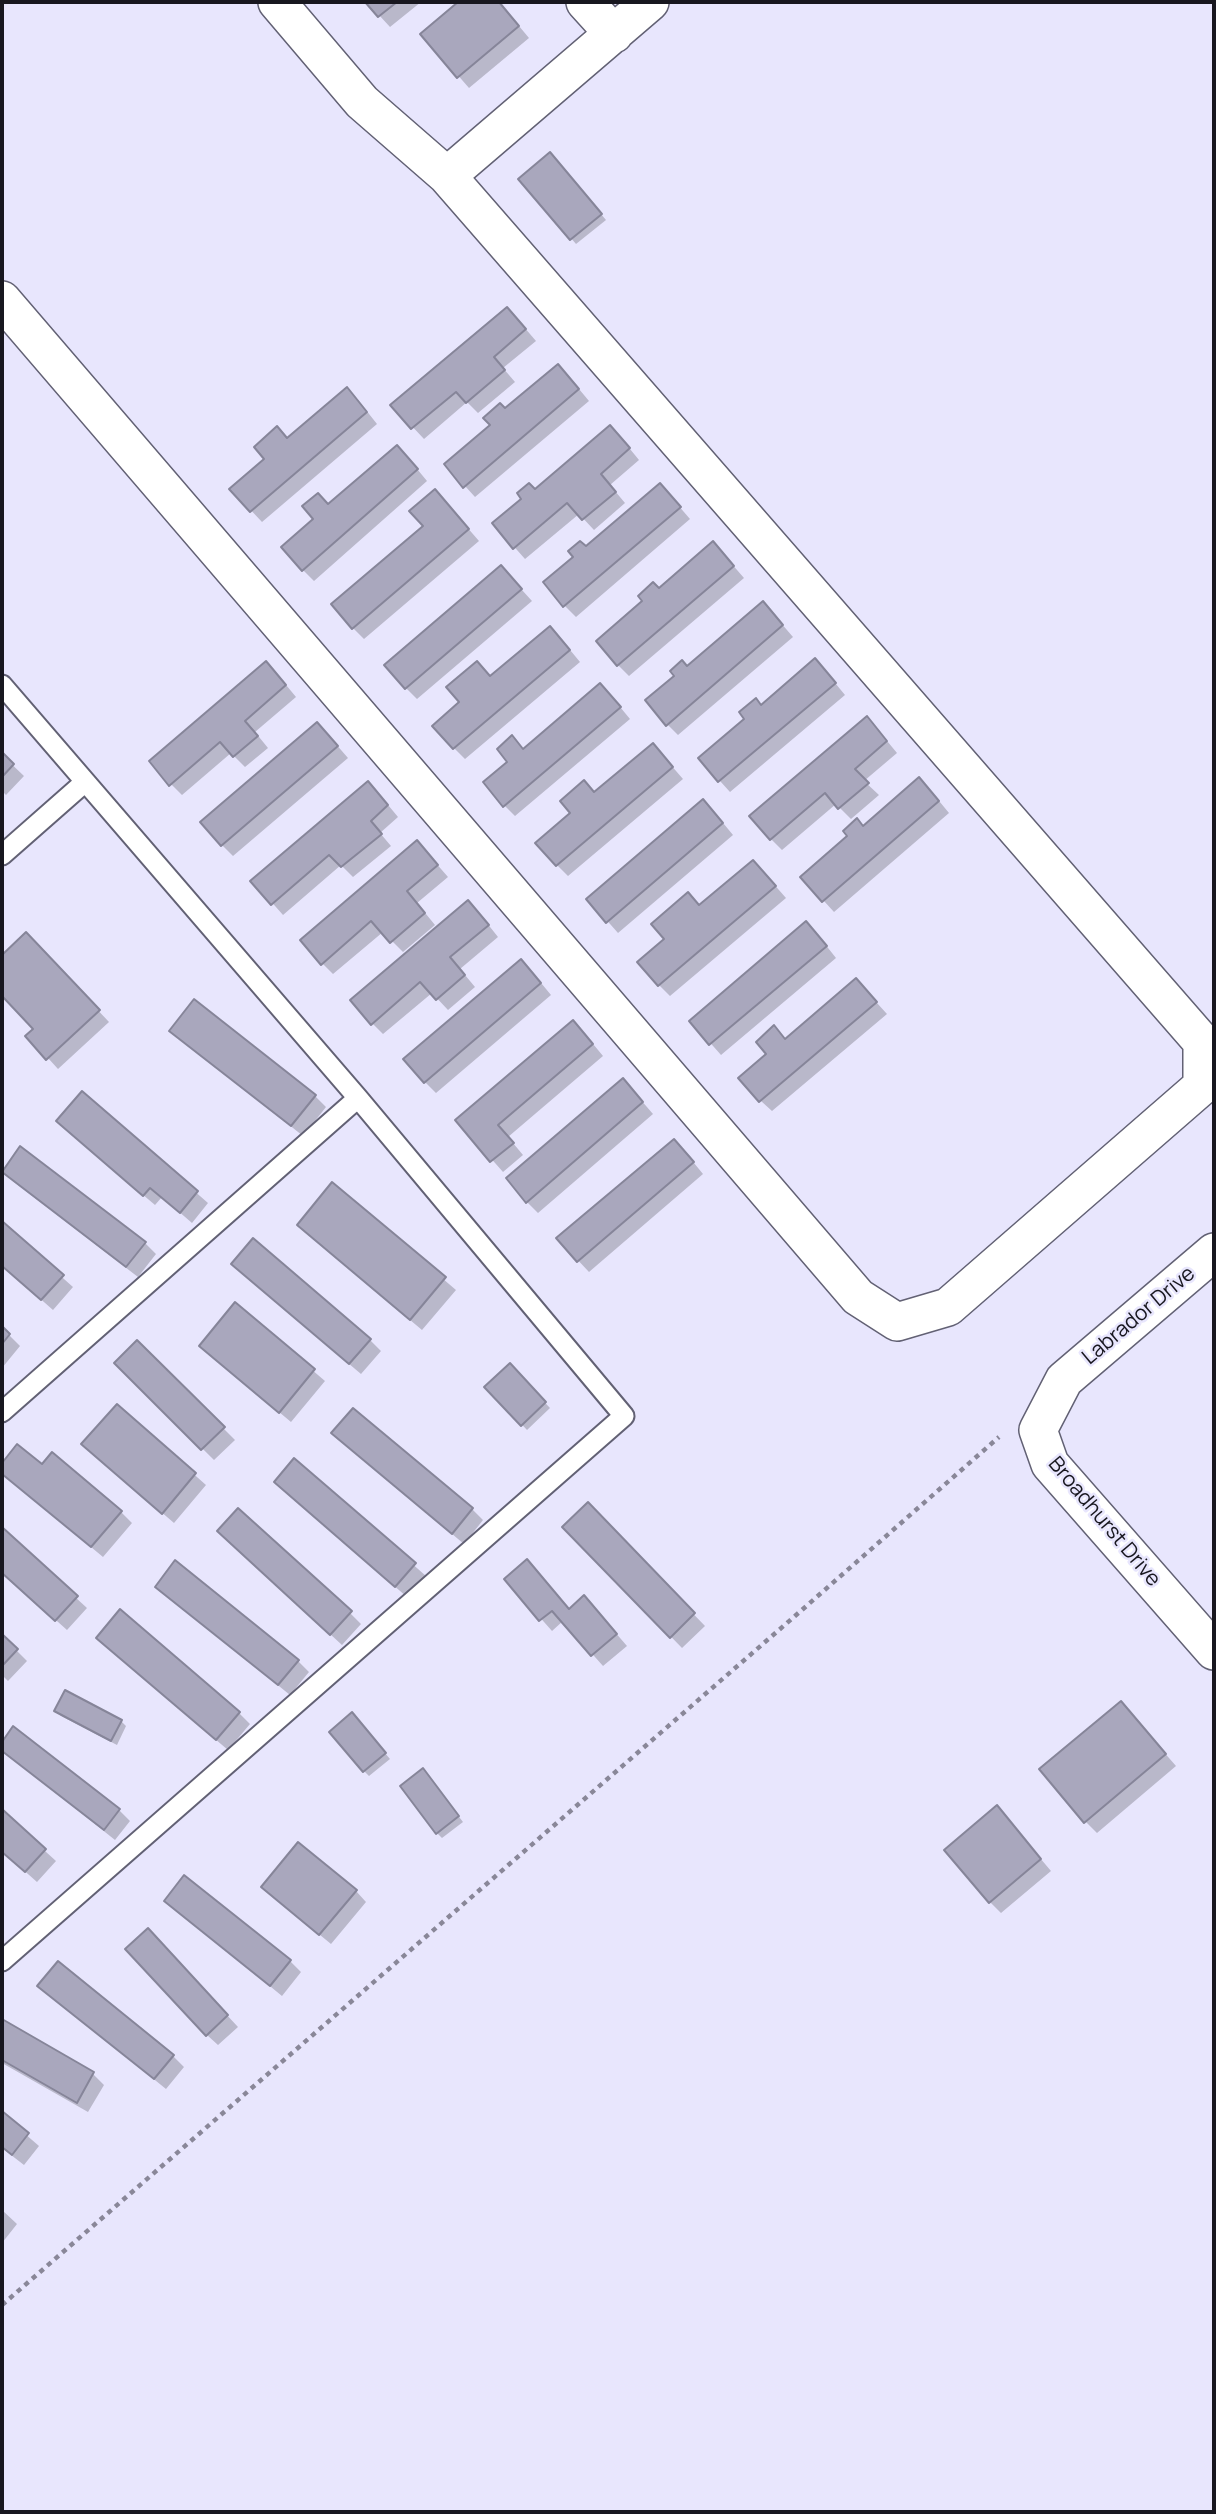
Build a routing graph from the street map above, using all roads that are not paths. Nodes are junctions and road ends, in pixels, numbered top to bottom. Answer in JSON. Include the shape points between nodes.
{"nodes":[{"id":1,"x":277,"y":2,"type":"edge"},
{"id":2,"x":585,"y":2,"type":"edge"},
{"id":3,"x":650,"y":2,"type":"edge"},
{"id":4,"x":614,"y":34,"type":"junction"},
{"id":5,"x":447,"y":176,"type":"junction"},
{"id":6,"x":2,"y":300,"type":"edge"},
{"id":7,"x":2,"y":685,"type":"edge"},
{"id":8,"x":85,"y":782,"type":"junction"},
{"id":9,"x":2,"y":855,"type":"edge"},
{"id":10,"x":358,"y":1098,"type":"junction"},
{"id":11,"x":1214,"y":1252,"type":"edge"},
{"id":12,"x":1064,"y":1380,"type":"joint"},
{"id":13,"x":2,"y":1412,"type":"edge"},
{"id":14,"x":1214,"y":1651,"type":"edge"},
{"id":15,"x":2,"y":1961,"type":"edge"}],
"edges":[{"from":1,"to":5,"type":"street","via":[[362,102]]},
{"from":2,"to":4,"type":"street"},
{"from":3,"to":4,"type":"street"},
{"from":4,"to":5,"type":"street"},
{"from":5,"to":6,"type":"street","via":[[1202,1042],[1202,1086],[948,1307],[897,1322],[858,1297]]},
{"from":7,"to":8,"type":"lane"},
{"from":8,"to":9,"type":"lane"},
{"from":8,"to":10,"type":"lane"},
{"from":10,"to":13,"type":"lane"},
{"from":10,"to":15,"type":"lane","via":[[624,1416]]},
{"from":11,"to":12,"type":"street","name":"Labrador Drive"},
{"from":12,"to":14,"type":"street","name":"Broadhurst Drive","via":[[1038,1430],[1050,1464]]}]}
